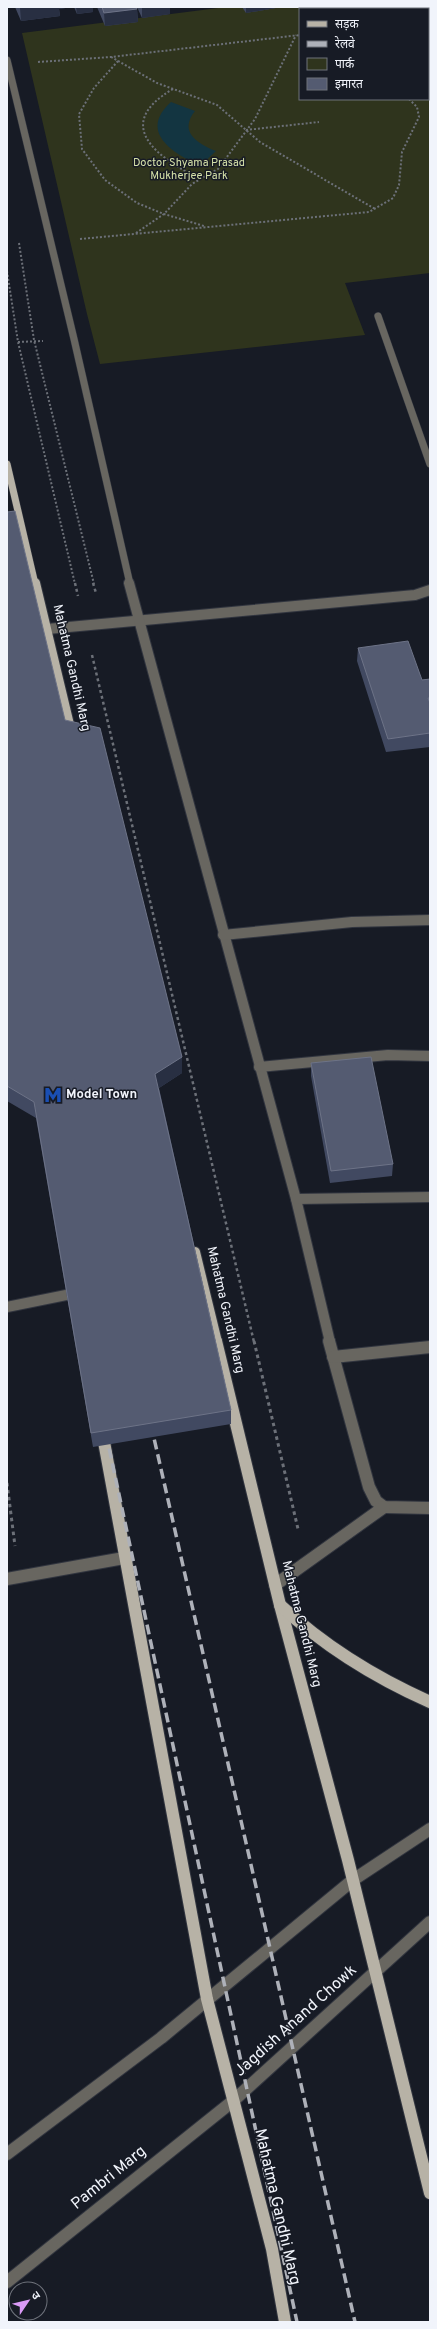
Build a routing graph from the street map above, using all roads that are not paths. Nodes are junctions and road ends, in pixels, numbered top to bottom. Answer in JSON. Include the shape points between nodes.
{"nodes":[{"id":1,"x":7,"y":62,"type":"edge"},
{"id":2,"x":378,"y":316,"type":"dead end"},
{"id":3,"x":7,"y":464,"type":"edge"},
{"id":4,"x":430,"y":464,"type":"edge"},
{"id":5,"x":430,"y":590,"type":"edge"},
{"id":6,"x":138,"y":621,"type":"junction"},
{"id":7,"x":47,"y":629,"type":"junction"},
{"id":8,"x":73,"y":740,"type":"edge"},
{"id":9,"x":430,"y":920,"type":"edge"},
{"id":10,"x":223,"y":936,"type":"junction"},
{"id":11,"x":430,"y":1056,"type":"edge"},
{"id":12,"x":259,"y":1067,"type":"junction"},
{"id":13,"x":430,"y":1197,"type":"edge"},
{"id":14,"x":296,"y":1199,"type":"junction"},
{"id":15,"x":194,"y":1244,"type":"edge"},
{"id":16,"x":75,"y":1289,"type":"joint"},
{"id":17,"x":7,"y":1306,"type":"edge"},
{"id":18,"x":79,"y":1308,"type":"edge"},
{"id":19,"x":430,"y":1347,"type":"edge"},
{"id":20,"x":333,"y":1357,"type":"junction"},
{"id":21,"x":100,"y":1421,"type":"edge"},
{"id":22,"x":384,"y":1507,"type":"junction"},
{"id":23,"x":430,"y":1508,"type":"edge"},
{"id":24,"x":124,"y":1558,"type":"junction"},
{"id":25,"x":7,"y":1579,"type":"edge"},
{"id":26,"x":275,"y":1585,"type":"junction"},
{"id":27,"x":280,"y":1605,"type":"junction"},
{"id":28,"x":430,"y":1702,"type":"edge"},
{"id":29,"x":430,"y":1829,"type":"edge"},
{"id":30,"x":353,"y":1880,"type":"junction"},
{"id":31,"x":430,"y":1922,"type":"edge"},
{"id":32,"x":375,"y":1974,"type":"junction"},
{"id":33,"x":207,"y":1999,"type":"junction"},
{"id":34,"x":233,"y":2101,"type":"junction"},
{"id":35,"x":7,"y":2154,"type":"edge"},
{"id":36,"x":430,"y":2194,"type":"edge"},
{"id":37,"x":7,"y":2282,"type":"edge"},
{"id":38,"x":285,"y":2322,"type":"edge"}],
"edges":[{"from":1,"to":6,"type":"street"},
{"from":2,"to":4,"type":"street"},
{"from":3,"to":7,"type":"main road","name":"Mahatma Gandhi Marg"},
{"from":5,"to":6,"type":"street","via":[[415,595]]},
{"from":6,"to":7,"type":"street"},
{"from":6,"to":10,"type":"street"},
{"from":7,"to":8,"type":"main road","name":"Mahatma Gandhi Marg"},
{"from":9,"to":10,"type":"street","via":[[352,922]]},
{"from":10,"to":12,"type":"street"},
{"from":11,"to":12,"type":"street","via":[[388,1055]]},
{"from":12,"to":14,"type":"street"},
{"from":13,"to":14,"type":"street"},
{"from":14,"to":20,"type":"street"},
{"from":15,"to":26,"type":"main road","name":"Mahatma Gandhi Marg"},
{"from":16,"to":17,"type":"street"},
{"from":16,"to":18,"type":"main road"},
{"from":19,"to":20,"type":"street"},
{"from":20,"to":22,"type":"street","via":[[369,1487],[376,1501]]},
{"from":21,"to":24,"type":"main road"},
{"from":22,"to":23,"type":"street"},
{"from":22,"to":26,"type":"street"},
{"from":24,"to":25,"type":"street"},
{"from":24,"to":33,"type":"main road"},
{"from":26,"to":27,"type":"main road","name":"Mahatma Gandhi Marg"},
{"from":27,"to":28,"type":"main road","via":[[326,1646],[373,1674]]},
{"from":27,"to":30,"type":"main road","name":"Mahatma Gandhi Marg"},
{"from":29,"to":30,"type":"street"},
{"from":30,"to":32,"type":"main road","name":"Jagdish Anand Chowk"},
{"from":30,"to":33,"type":"street"},
{"from":31,"to":32,"type":"street"},
{"from":32,"to":34,"type":"street","name":"Jagdish Anand Chowk"},
{"from":32,"to":36,"type":"main road"},
{"from":33,"to":34,"type":"main road","name":"Jagdish Anand Chowk"},
{"from":33,"to":35,"type":"street","via":[[160,2038]]},
{"from":34,"to":37,"type":"street","name":"Pambri Marg"},
{"from":34,"to":38,"type":"main road","name":"Mahatma Gandhi Marg","via":[[272,2249]]}]}
